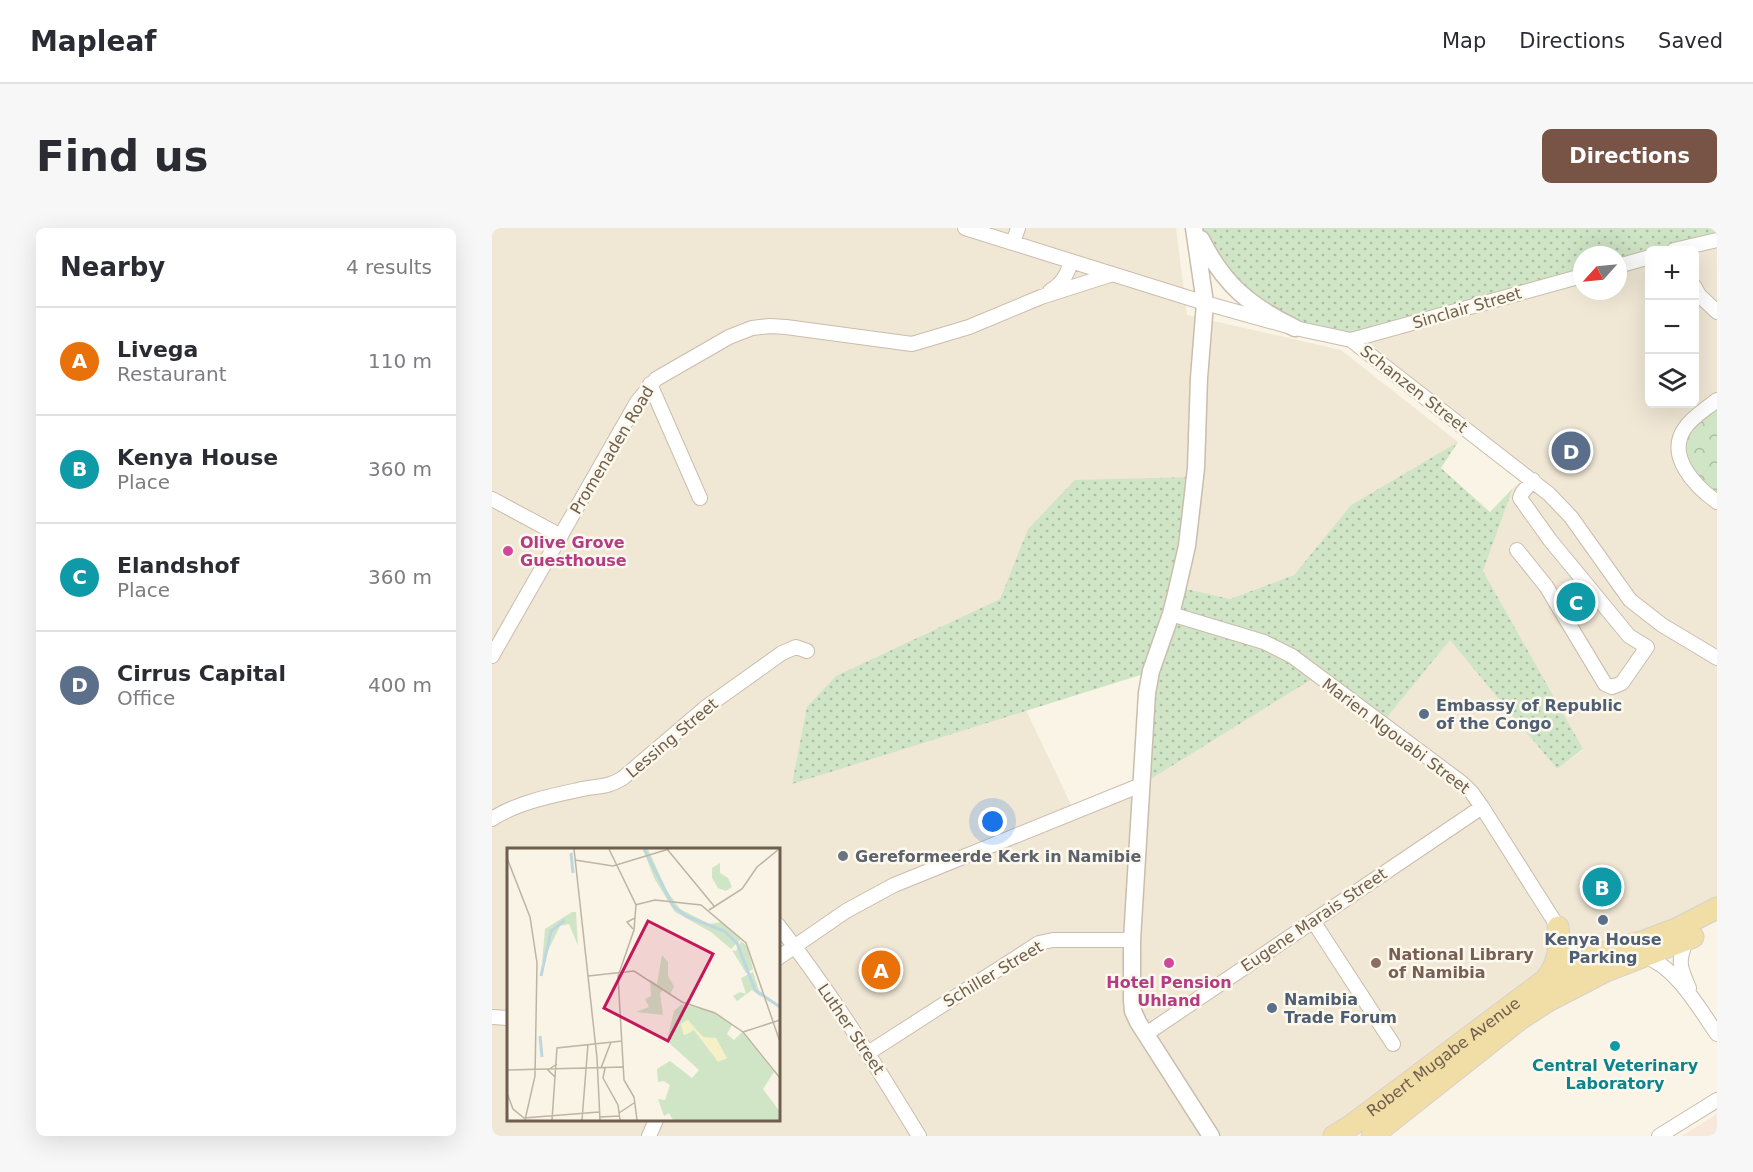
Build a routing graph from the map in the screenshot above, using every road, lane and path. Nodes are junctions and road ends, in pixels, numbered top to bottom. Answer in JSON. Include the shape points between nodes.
{"nodes":[{"id":1,"x":965,"y":228,"type":"edge"},
{"id":2,"x":1018,"y":228,"type":"edge"},
{"id":3,"x":1195,"y":228,"type":"edge"},
{"id":4,"x":1717,"y":240,"type":"edge"},
{"id":5,"x":1013,"y":243,"type":"junction"},
{"id":6,"x":1699,"y":246,"type":"edge"},
{"id":7,"x":1645,"y":258,"type":"edge"},
{"id":8,"x":1071,"y":262,"type":"junction"},
{"id":9,"x":1627,"y":263,"type":"edge"},
{"id":10,"x":1110,"y":274,"type":"junction"},
{"id":11,"x":1573,"y":278,"type":"edge"},
{"id":12,"x":1699,"y":295,"type":"edge"},
{"id":13,"x":1041,"y":297,"type":"junction"},
{"id":14,"x":1205,"y":303,"type":"junction"},
{"id":15,"x":1717,"y":312,"type":"edge"},
{"id":16,"x":1295,"y":328,"type":"junction"},
{"id":17,"x":1351,"y":340,"type":"junction"},
{"id":18,"x":650,"y":384,"type":"junction"},
{"id":19,"x":1717,"y":400,"type":"edge"},
{"id":20,"x":1533,"y":480,"type":"junction"},
{"id":21,"x":700,"y":498,"type":"dead end"},
{"id":22,"x":492,"y":500,"type":"edge"},
{"id":23,"x":1717,"y":502,"type":"edge"},
{"id":24,"x":561,"y":536,"type":"junction"},
{"id":25,"x":1517,"y":550,"type":"dead end"},
{"id":26,"x":1171,"y":614,"type":"junction"},
{"id":27,"x":1662,"y":625,"type":"junction"},
{"id":28,"x":1647,"y":647,"type":"junction"},
{"id":29,"x":807,"y":651,"type":"dead end"},
{"id":30,"x":492,"y":656,"type":"edge"},
{"id":31,"x":1717,"y":658,"type":"edge"},
{"id":32,"x":1141,"y":785,"type":"junction"},
{"id":33,"x":1482,"y":807,"type":"junction"},
{"id":34,"x":492,"y":819,"type":"edge"},
{"id":35,"x":1717,"y":908,"type":"edge"},
{"id":36,"x":1313,"y":921,"type":"junction"},
{"id":37,"x":1717,"y":924,"type":"edge"},
{"id":38,"x":780,"y":928,"type":"edge"},
{"id":39,"x":1561,"y":932,"type":"junction"},
{"id":40,"x":1132,"y":940,"type":"junction"},
{"id":41,"x":1687,"y":940,"type":"junction"},
{"id":42,"x":795,"y":946,"type":"junction"},
{"id":43,"x":1614,"y":949,"type":"junction"},
{"id":44,"x":1643,"y":956,"type":"junction"},
{"id":45,"x":780,"y":957,"type":"edge"},
{"id":46,"x":1577,"y":964,"type":"junction"},
{"id":47,"x":1606,"y":970,"type":"junction"},
{"id":48,"x":1545,"y":980,"type":"junction"},
{"id":49,"x":1696,"y":1004,"type":"junction"},
{"id":50,"x":492,"y":1017,"type":"edge"},
{"id":51,"x":507,"y":1018,"type":"edge"},
{"id":52,"x":1146,"y":1034,"type":"junction"},
{"id":53,"x":1717,"y":1034,"type":"edge"},
{"id":54,"x":1393,"y":1044,"type":"dead end"},
{"id":55,"x":868,"y":1053,"type":"junction"},
{"id":56,"x":1717,"y":1100,"type":"edge"},
{"id":57,"x":655,"y":1121,"type":"edge"},
{"id":58,"x":650,"y":1136,"type":"edge"},
{"id":59,"x":919,"y":1136,"type":"edge"},
{"id":60,"x":1211,"y":1136,"type":"edge"},
{"id":61,"x":1334,"y":1136,"type":"edge"},
{"id":62,"x":1372,"y":1136,"type":"edge"},
{"id":63,"x":1659,"y":1136,"type":"edge"}],
"edges":[{"from":1,"to":5,"type":"street","name":"Schanzen Street"},
{"from":2,"to":5,"type":"street"},
{"from":3,"to":14,"type":"street"},
{"from":3,"to":16,"type":"street","via":[[1213,263],[1232,287],[1266,314]]},
{"from":4,"to":6,"type":"street"},
{"from":5,"to":8,"type":"street","name":"Schanzen Street"},
{"from":7,"to":9,"type":"street"},
{"from":8,"to":10,"type":"street","name":"Schanzen Street"},
{"from":8,"to":13,"type":"street","name":"Promenaden Road","via":[[1062,282]]},
{"from":10,"to":13,"type":"street","name":"Promenaden Road"},
{"from":10,"to":14,"type":"street","name":"Schanzen Street"},
{"from":11,"to":17,"type":"street","name":"Sinclair Street"},
{"from":12,"to":15,"type":"street"},
{"from":13,"to":18,"type":"street","name":"Promenaden Road","via":[[969,327],[912,344],[786,327],[752,328],[729,337]]},
{"from":14,"to":16,"type":"street","name":"Schanzen Street"},
{"from":14,"to":26,"type":"street","via":[[1196,468],[1187,546]]},
{"from":16,"to":17,"type":"street","name":"Schanzen Street"},
{"from":17,"to":20,"type":"street","name":"Schanzen Street"},
{"from":18,"to":21,"type":"street"},
{"from":18,"to":24,"type":"street","name":"Promenaden Road"},
{"from":19,"to":23,"type":"street","via":[[1682,431],[1679,454],[1683,467]]},
{"from":20,"to":27,"type":"street","name":"Schanzen Street","via":[[1571,517],[1630,600]]},
{"from":20,"to":28,"type":"street","via":[[1520,498],[1629,636]]},
{"from":22,"to":24,"type":"street"},
{"from":24,"to":30,"type":"street","name":"Promenaden Road"},
{"from":25,"to":28,"type":"street","via":[[1546,586],[1608,687],[1622,683]]},
{"from":26,"to":32,"type":"street","via":[[1147,693]]},
{"from":26,"to":33,"type":"street","name":"Marien Ngouabi Street","via":[[1264,642],[1292,656],[1448,771]]},
{"from":27,"to":28,"type":"street"},
{"from":27,"to":31,"type":"street","name":"Schanzen Street"},
{"from":29,"to":34,"type":"street","name":"Lessing Street","via":[[796,647],[782,653],[705,708],[611,786],[580,789],[526,804]]},
{"from":32,"to":40,"type":"street"},
{"from":32,"to":42,"type":"street","via":[[894,885],[846,911]]},
{"from":33,"to":36,"type":"street","name":"Eugene Marais Street"},
{"from":33,"to":39,"type":"street","name":"Marien Ngouabi Street"},
{"from":35,"to":43,"type":"main road","name":"Robert Mugabe Avenue","via":[[1676,929]]},
{"from":36,"to":52,"type":"street","name":"Eugene Marais Street"},
{"from":36,"to":54,"type":"street"},
{"from":37,"to":41,"type":"main road","name":"Robert Mugabe Avenue"},
{"from":38,"to":42,"type":"street","name":"Luther Street"},
{"from":39,"to":43,"type":"main road","via":[[1573,943],[1596,952]]},
{"from":39,"to":46,"type":"street","name":"Marien Ngouabi Street"},
{"from":39,"to":48,"type":"main road","via":[[1558,951]]},
{"from":40,"to":52,"type":"street","via":[[1133,1011]]},
{"from":40,"to":55,"type":"street","name":"Schiller Street","via":[[1039,943]]},
{"from":41,"to":44,"type":"main road","name":"Robert Mugabe Avenue"},
{"from":41,"to":49,"type":"street","via":[[1679,960]]},
{"from":42,"to":45,"type":"street"},
{"from":42,"to":55,"type":"street","name":"Luther Street"},
{"from":43,"to":46,"type":"main road","name":"Robert Mugabe Avenue"},
{"from":44,"to":47,"type":"main road","name":"Robert Mugabe Avenue"},
{"from":44,"to":49,"type":"street","via":[[1664,966]]},
{"from":46,"to":47,"type":"street","via":[[1592,972]]},
{"from":46,"to":48,"type":"main road","name":"Robert Mugabe Avenue"},
{"from":47,"to":62,"type":"main road","name":"Robert Mugabe Avenue","via":[[1520,1019]]},
{"from":48,"to":61,"type":"main road","name":"Robert Mugabe Avenue"},
{"from":49,"to":53,"type":"street"},
{"from":50,"to":51,"type":"street"},
{"from":52,"to":60,"type":"street"},
{"from":55,"to":59,"type":"street","name":"Luther Street"},
{"from":56,"to":63,"type":"street"},
{"from":57,"to":58,"type":"street"}]}
